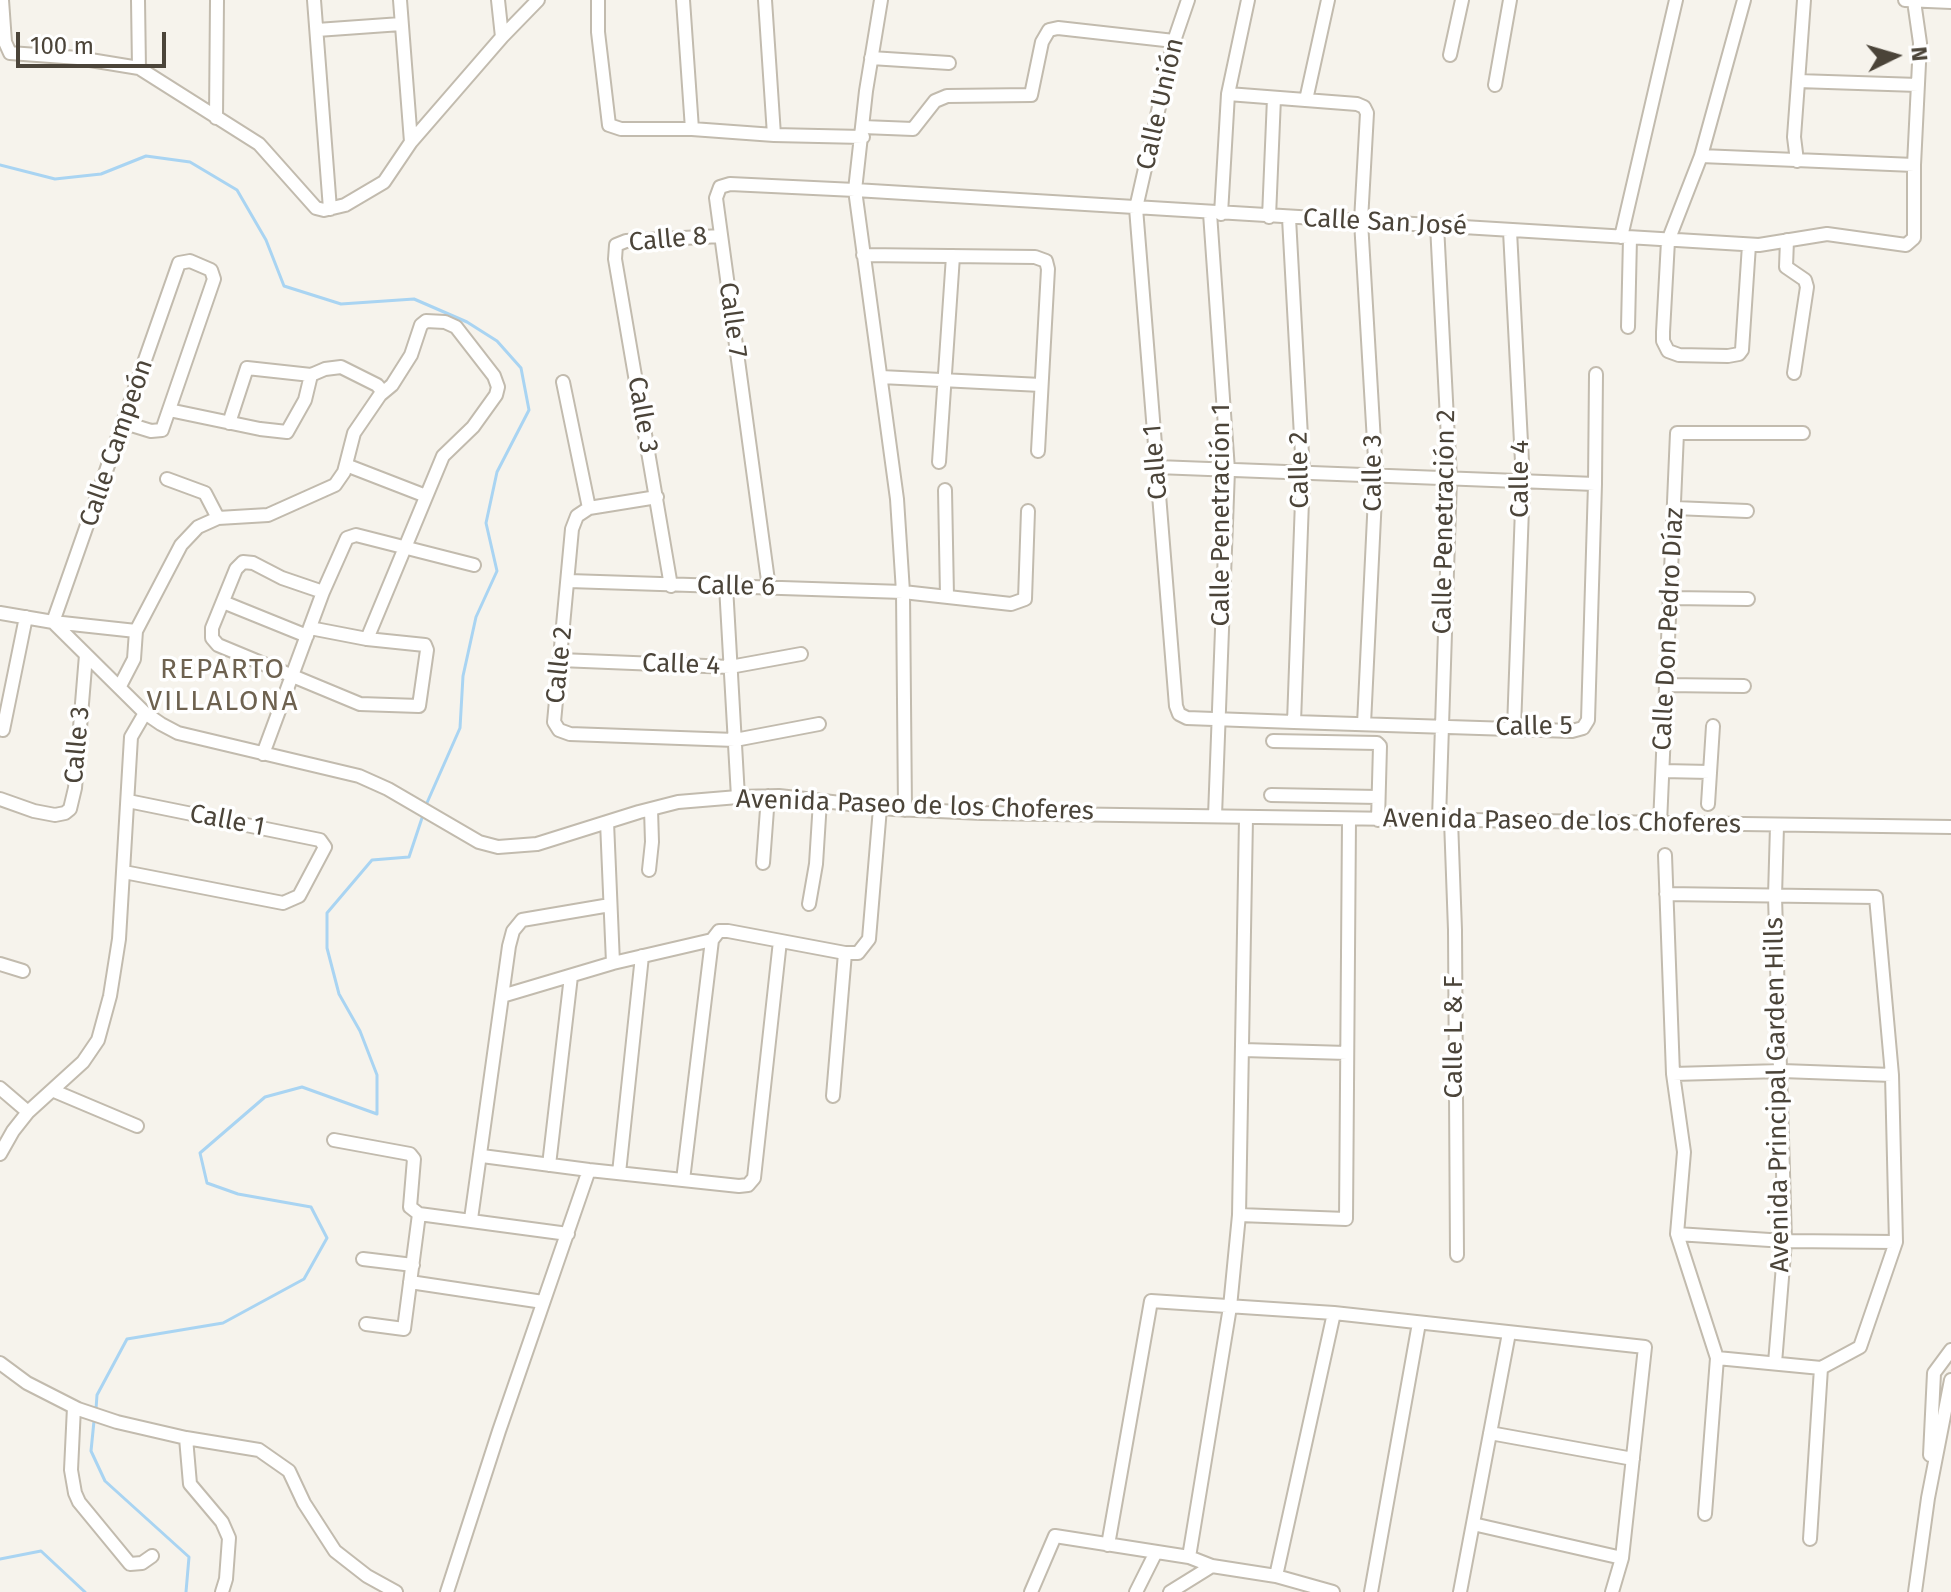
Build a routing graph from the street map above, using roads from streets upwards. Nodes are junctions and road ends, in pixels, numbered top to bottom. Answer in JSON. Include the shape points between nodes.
{"nodes":[{"id":1,"x":2,"y":0,"type":"edge"},
{"id":2,"x":138,"y":0,"type":"edge"},
{"id":3,"x":217,"y":0,"type":"edge"},
{"id":4,"x":314,"y":0,"type":"edge"},
{"id":5,"x":400,"y":0,"type":"edge"},
{"id":6,"x":498,"y":0,"type":"edge"},
{"id":7,"x":538,"y":0,"type":"edge"},
{"id":8,"x":598,"y":0,"type":"edge"},
{"id":9,"x":683,"y":0,"type":"edge"},
{"id":10,"x":765,"y":0,"type":"edge"},
{"id":11,"x":881,"y":0,"type":"edge"},
{"id":12,"x":1188,"y":0,"type":"edge"},
{"id":13,"x":1248,"y":0,"type":"edge"},
{"id":14,"x":1328,"y":0,"type":"edge"},
{"id":15,"x":1462,"y":0,"type":"edge"},
{"id":16,"x":1510,"y":0,"type":"edge"},
{"id":17,"x":1676,"y":0,"type":"edge"},
{"id":18,"x":1744,"y":0,"type":"edge"},
{"id":19,"x":1804,"y":0,"type":"edge"},
{"id":20,"x":1905,"y":0,"type":"edge"},
{"id":21,"x":1914,"y":1,"type":"edge"},
{"id":22,"x":1951,"y":2,"type":"edge"},
{"id":23,"x":401,"y":24,"type":"junction"},
{"id":24,"x":317,"y":30,"type":"junction"},
{"id":25,"x":502,"y":37,"type":"junction"},
{"id":26,"x":1174,"y":41,"type":"junction"},
{"id":27,"x":1450,"y":55,"type":"dead end"},
{"id":28,"x":871,"y":58,"type":"junction"},
{"id":29,"x":949,"y":63,"type":"dead end"},
{"id":30,"x":139,"y":68,"type":"junction"},
{"id":31,"x":1798,"y":81,"type":"junction"},
{"id":32,"x":1495,"y":85,"type":"dead end"},
{"id":33,"x":1918,"y":85,"type":"junction"},
{"id":34,"x":1228,"y":94,"type":"junction"},
{"id":35,"x":1274,"y":98,"type":"junction"},
{"id":36,"x":1306,"y":100,"type":"junction"},
{"id":37,"x":216,"y":118,"type":"junction"},
{"id":38,"x":692,"y":129,"type":"junction"},
{"id":39,"x":863,"y":132,"type":"junction"},
{"id":40,"x":774,"y":135,"type":"junction"},
{"id":41,"x":411,"y":142,"type":"junction"},
{"id":42,"x":1701,"y":156,"type":"junction"},
{"id":43,"x":1797,"y":161,"type":"junction"},
{"id":44,"x":1914,"y":165,"type":"junction"},
{"id":45,"x":855,"y":190,"type":"junction"},
{"id":46,"x":1136,"y":208,"type":"junction"},
{"id":47,"x":330,"y":209,"type":"junction"},
{"id":48,"x":1216,"y":214,"type":"junction"},
{"id":49,"x":1269,"y":217,"type":"junction"},
{"id":50,"x":1289,"y":218,"type":"junction"},
{"id":51,"x":1361,"y":221,"type":"junction"},
{"id":52,"x":1437,"y":225,"type":"junction"},
{"id":53,"x":1510,"y":231,"type":"junction"},
{"id":54,"x":721,"y":236,"type":"junction"},
{"id":55,"x":1625,"y":238,"type":"junction"},
{"id":56,"x":1787,"y":240,"type":"junction"},
{"id":57,"x":1668,"y":241,"type":"junction"},
{"id":58,"x":616,"y":245,"type":"joint"},
{"id":59,"x":1749,"y":245,"type":"junction"},
{"id":60,"x":863,"y":255,"type":"junction"},
{"id":61,"x":953,"y":256,"type":"junction"},
{"id":62,"x":1628,"y":327,"type":"dead end"},
{"id":63,"x":1794,"y":373,"type":"dead end"},
{"id":64,"x":1596,"y":374,"type":"dead end"},
{"id":65,"x":311,"y":375,"type":"junction"},
{"id":66,"x":881,"y":377,"type":"junction"},
{"id":67,"x":944,"y":381,"type":"junction"},
{"id":68,"x":563,"y":382,"type":"dead end"},
{"id":69,"x":1041,"y":385,"type":"junction"},
{"id":70,"x":383,"y":392,"type":"junction"},
{"id":71,"x":169,"y":410,"type":"junction"},
{"id":72,"x":125,"y":423,"type":"junction"},
{"id":73,"x":229,"y":423,"type":"junction"},
{"id":74,"x":1803,"y":433,"type":"dead end"},
{"id":75,"x":1038,"y":451,"type":"dead end"},
{"id":76,"x":939,"y":462,"type":"dead end"},
{"id":77,"x":346,"y":465,"type":"junction"},
{"id":78,"x":1157,"y":467,"type":"junction"},
{"id":79,"x":1228,"y":470,"type":"junction"},
{"id":80,"x":1303,"y":473,"type":"junction"},
{"id":81,"x":1376,"y":476,"type":"junction"},
{"id":82,"x":1450,"y":478,"type":"junction"},
{"id":83,"x":167,"y":479,"type":"dead end"},
{"id":84,"x":1523,"y":481,"type":"junction"},
{"id":85,"x":1595,"y":484,"type":"junction"},
{"id":86,"x":945,"y":490,"type":"dead end"},
{"id":87,"x":426,"y":496,"type":"junction"},
{"id":88,"x":657,"y":497,"type":"junction"},
{"id":89,"x":589,"y":508,"type":"junction"},
{"id":90,"x":1675,"y":508,"type":"junction"},
{"id":91,"x":1028,"y":511,"type":"dead end"},
{"id":92,"x":1747,"y":511,"type":"dead end"},
{"id":93,"x":218,"y":518,"type":"junction"},
{"id":94,"x":403,"y":548,"type":"junction"},
{"id":95,"x":474,"y":565,"type":"dead end"},
{"id":96,"x":569,"y":581,"type":"junction"},
{"id":97,"x":671,"y":586,"type":"junction"},
{"id":98,"x":726,"y":586,"type":"junction"},
{"id":99,"x":769,"y":588,"type":"junction"},
{"id":100,"x":323,"y":592,"type":"junction"},
{"id":101,"x":903,"y":592,"type":"junction"},
{"id":102,"x":947,"y":596,"type":"junction"},
{"id":103,"x":1670,"y":598,"type":"junction"},
{"id":104,"x":1748,"y":599,"type":"dead end"},
{"id":105,"x":223,"y":602,"type":"junction"},
{"id":106,"x":0,"y":613,"type":"edge"},
{"id":107,"x":26,"y":617,"type":"junction"},
{"id":108,"x":53,"y":622,"type":"junction"},
{"id":109,"x":136,"y":631,"type":"junction"},
{"id":110,"x":308,"y":632,"type":"junction"},
{"id":111,"x":367,"y":639,"type":"junction"},
{"id":112,"x":801,"y":654,"type":"dead end"},
{"id":113,"x":86,"y":655,"type":"junction"},
{"id":114,"x":560,"y":660,"type":"junction"},
{"id":115,"x":730,"y":667,"type":"junction"},
{"id":116,"x":290,"y":675,"type":"junction"},
{"id":117,"x":1666,"y":685,"type":"junction"},
{"id":118,"x":120,"y":686,"type":"junction"},
{"id":119,"x":1744,"y":686,"type":"dead end"},
{"id":120,"x":145,"y":713,"type":"junction"},
{"id":121,"x":1179,"y":714,"type":"joint"},
{"id":122,"x":1219,"y":718,"type":"junction"},
{"id":123,"x":1294,"y":722,"type":"junction"},
{"id":124,"x":819,"y":724,"type":"dead end"},
{"id":125,"x":1364,"y":724,"type":"junction"},
{"id":126,"x":1713,"y":726,"type":"dead end"},
{"id":127,"x":1440,"y":727,"type":"junction"},
{"id":128,"x":1514,"y":728,"type":"junction"},
{"id":129,"x":3,"y":730,"type":"dead end"},
{"id":130,"x":735,"y":740,"type":"junction"},
{"id":131,"x":1273,"y":741,"type":"dead end"},
{"id":132,"x":263,"y":754,"type":"junction"},
{"id":133,"x":1663,"y":771,"type":"junction"},
{"id":134,"x":1710,"y":772,"type":"junction"},
{"id":135,"x":1271,"y":795,"type":"dead end"},
{"id":136,"x":768,"y":796,"type":"junction"},
{"id":137,"x":738,"y":797,"type":"junction"},
{"id":138,"x":1378,"y":797,"type":"junction"},
{"id":139,"x":0,"y":799,"type":"edge"},
{"id":140,"x":128,"y":801,"type":"junction"},
{"id":141,"x":820,"y":801,"type":"junction"},
{"id":142,"x":1708,"y":804,"type":"dead end"},
{"id":143,"x":880,"y":808,"type":"junction"},
{"id":144,"x":651,"y":809,"type":"junction"},
{"id":145,"x":905,"y":810,"type":"junction"},
{"id":146,"x":1215,"y":816,"type":"junction"},
{"id":147,"x":1246,"y":818,"type":"junction"},
{"id":148,"x":1349,"y":820,"type":"junction"},
{"id":149,"x":1378,"y":820,"type":"junction"},
{"id":150,"x":1445,"y":820,"type":"junction"},
{"id":151,"x":607,"y":822,"type":"junction"},
{"id":152,"x":1660,"y":824,"type":"junction"},
{"id":153,"x":1777,"y":826,"type":"junction"},
{"id":154,"x":1951,"y":827,"type":"edge"},
{"id":155,"x":1665,"y":855,"type":"dead end"},
{"id":156,"x":763,"y":863,"type":"dead end"},
{"id":157,"x":649,"y":870,"type":"dead end"},
{"id":158,"x":124,"y":872,"type":"junction"},
{"id":159,"x":1666,"y":894,"type":"junction"},
{"id":160,"x":1775,"y":896,"type":"junction"},
{"id":161,"x":809,"y":904,"type":"dead end"},
{"id":162,"x":610,"y":905,"type":"junction"},
{"id":163,"x":712,"y":940,"type":"junction"},
{"id":164,"x":780,"y":941,"type":"junction"},
{"id":165,"x":845,"y":953,"type":"junction"},
{"id":166,"x":642,"y":956,"type":"junction"},
{"id":167,"x":613,"y":963,"type":"junction"},
{"id":168,"x":0,"y":964,"type":"edge"},
{"id":169,"x":23,"y":971,"type":"dead end"},
{"id":170,"x":571,"y":976,"type":"junction"},
{"id":171,"x":502,"y":996,"type":"junction"},
{"id":172,"x":1243,"y":1050,"type":"junction"},
{"id":173,"x":1347,"y":1053,"type":"junction"},
{"id":174,"x":1782,"y":1071,"type":"junction"},
{"id":175,"x":1673,"y":1074,"type":"junction"},
{"id":176,"x":1892,"y":1075,"type":"junction"},
{"id":177,"x":0,"y":1088,"type":"edge"},
{"id":178,"x":54,"y":1091,"type":"junction"},
{"id":179,"x":833,"y":1096,"type":"dead end"},
{"id":180,"x":28,"y":1112,"type":"junction"},
{"id":181,"x":137,"y":1126,"type":"dead end"},
{"id":182,"x":334,"y":1140,"type":"dead end"},
{"id":183,"x":0,"y":1154,"type":"edge"},
{"id":184,"x":482,"y":1156,"type":"junction"},
{"id":185,"x":549,"y":1165,"type":"junction"},
{"id":186,"x":589,"y":1170,"type":"junction"},
{"id":187,"x":619,"y":1173,"type":"junction"},
{"id":188,"x":683,"y":1180,"type":"junction"},
{"id":189,"x":419,"y":1214,"type":"junction"},
{"id":190,"x":1239,"y":1215,"type":"junction"},
{"id":191,"x":471,"y":1219,"type":"junction"},
{"id":192,"x":568,"y":1234,"type":"junction"},
{"id":193,"x":1677,"y":1234,"type":"junction"},
{"id":194,"x":1785,"y":1241,"type":"junction"},
{"id":195,"x":1896,"y":1242,"type":"junction"},
{"id":196,"x":1457,"y":1255,"type":"dead end"},
{"id":197,"x":363,"y":1259,"type":"dead end"},
{"id":198,"x":413,"y":1265,"type":"junction"},
{"id":199,"x":410,"y":1282,"type":"junction"},
{"id":200,"x":543,"y":1302,"type":"junction"},
{"id":201,"x":1230,"y":1307,"type":"junction"},
{"id":202,"x":1334,"y":1313,"type":"junction"},
{"id":203,"x":1419,"y":1323,"type":"junction"},
{"id":204,"x":366,"y":1324,"type":"dead end"},
{"id":205,"x":1509,"y":1333,"type":"junction"},
{"id":206,"x":1951,"y":1350,"type":"edge"},
{"id":207,"x":1717,"y":1358,"type":"junction"},
{"id":208,"x":0,"y":1363,"type":"edge"},
{"id":209,"x":1775,"y":1363,"type":"junction"},
{"id":210,"x":1821,"y":1368,"type":"junction"},
{"id":211,"x":1950,"y":1384,"type":"edge"},
{"id":212,"x":76,"y":1408,"type":"junction"},
{"id":213,"x":1490,"y":1433,"type":"junction"},
{"id":214,"x":186,"y":1438,"type":"junction"},
{"id":215,"x":1633,"y":1459,"type":"junction"},
{"id":216,"x":1928,"y":1498,"type":"junction"},
{"id":217,"x":1705,"y":1514,"type":"dead end"},
{"id":218,"x":1473,"y":1524,"type":"junction"},
{"id":219,"x":1810,"y":1539,"type":"dead end"},
{"id":220,"x":1108,"y":1545,"type":"junction"},
{"id":221,"x":1156,"y":1552,"type":"junction"},
{"id":222,"x":152,"y":1556,"type":"dead end"},
{"id":223,"x":1189,"y":1557,"type":"junction"},
{"id":224,"x":1622,"y":1558,"type":"junction"},
{"id":225,"x":1212,"y":1566,"type":"junction"},
{"id":226,"x":1276,"y":1576,"type":"junction"},
{"id":227,"x":393,"y":1591,"type":"edge"},
{"id":228,"x":222,"y":1592,"type":"edge"},
{"id":229,"x":447,"y":1592,"type":"edge"},
{"id":230,"x":1031,"y":1592,"type":"edge"},
{"id":231,"x":1136,"y":1592,"type":"edge"},
{"id":232,"x":1170,"y":1592,"type":"edge"},
{"id":233,"x":1333,"y":1592,"type":"edge"},
{"id":234,"x":1371,"y":1592,"type":"edge"},
{"id":235,"x":1460,"y":1592,"type":"edge"},
{"id":236,"x":1612,"y":1592,"type":"edge"},
{"id":237,"x":1915,"y":1592,"type":"edge"}],
"edges":[{"from":1,"to":30,"type":"street","via":[[5,42],[13,55]]},
{"from":2,"to":30,"type":"street"},
{"from":3,"to":37,"type":"street"},
{"from":4,"to":24,"type":"street"},
{"from":5,"to":23,"type":"street"},
{"from":6,"to":25,"type":"street"},
{"from":7,"to":25,"type":"street"},
{"from":8,"to":38,"type":"street","via":[[609,125]]},
{"from":9,"to":38,"type":"street"},
{"from":10,"to":40,"type":"street"},
{"from":11,"to":28,"type":"street"},
{"from":12,"to":26,"type":"street","name":"Calle Unión"},
{"from":13,"to":34,"type":"street","name":"Calle Penetración 1"},
{"from":14,"to":36,"type":"street"},
{"from":15,"to":27,"type":"street"},
{"from":16,"to":32,"type":"street"},
{"from":17,"to":55,"type":"street"},
{"from":18,"to":42,"type":"street"},
{"from":19,"to":31,"type":"street"},
{"from":20,"to":21,"type":"street"},
{"from":21,"to":22,"type":"street"},
{"from":21,"to":33,"type":"street","via":[[1920,26]]},
{"from":23,"to":24,"type":"street"},
{"from":23,"to":41,"type":"street"},
{"from":24,"to":47,"type":"street"},
{"from":25,"to":41,"type":"street"},
{"from":26,"to":39,"type":"street","via":[[1049,30],[1031,95],[947,96],[935,101],[913,129]]},
{"from":26,"to":46,"type":"street","name":"Calle Unión"},
{"from":28,"to":29,"type":"street"},
{"from":28,"to":39,"type":"street"},
{"from":30,"to":37,"type":"street"},
{"from":31,"to":33,"type":"street"},
{"from":31,"to":43,"type":"street"},
{"from":33,"to":44,"type":"street"},
{"from":34,"to":35,"type":"street"},
{"from":34,"to":48,"type":"street","name":"Calle Penetración 1"},
{"from":35,"to":36,"type":"street"},
{"from":35,"to":49,"type":"street"},
{"from":36,"to":51,"type":"street","name":"Calle 3","via":[[1357,104],[1367,113]]},
{"from":37,"to":47,"type":"street","via":[[259,144],[316,208]]},
{"from":38,"to":40,"type":"street"},
{"from":39,"to":40,"type":"street"},
{"from":39,"to":45,"type":"street"},
{"from":41,"to":47,"type":"street","via":[[384,182]]},
{"from":42,"to":43,"type":"street"},
{"from":42,"to":57,"type":"street"},
{"from":43,"to":44,"type":"street"},
{"from":44,"to":56,"type":"street","name":"Calle San José","via":[[1912,242],[1827,234]]},
{"from":45,"to":46,"type":"street","name":"Calle San José"},
{"from":45,"to":54,"type":"street","name":"Calle 7","via":[[720,187],[716,198]]},
{"from":45,"to":60,"type":"street"},
{"from":46,"to":48,"type":"street","name":"Calle San José"},
{"from":46,"to":78,"type":"street","name":"Calle 1"},
{"from":48,"to":49,"type":"street","name":"Calle San José"},
{"from":48,"to":79,"type":"street","name":"Calle Penetración 1"},
{"from":49,"to":50,"type":"street","name":"Calle San José"},
{"from":50,"to":51,"type":"street","name":"Calle San José"},
{"from":50,"to":80,"type":"street","name":"Calle 2"},
{"from":51,"to":52,"type":"street","name":"Calle San José"},
{"from":51,"to":81,"type":"street","name":"Calle 3"},
{"from":52,"to":53,"type":"street","name":"Calle San José"},
{"from":52,"to":82,"type":"street","name":"Calle Penetración 2"},
{"from":53,"to":55,"type":"street","name":"Calle San José"},
{"from":53,"to":84,"type":"street","name":"Calle 4"},
{"from":54,"to":58,"type":"street","name":"Calle 8"},
{"from":54,"to":99,"type":"street","name":"Calle 7"},
{"from":55,"to":57,"type":"street","name":"Calle San José"},
{"from":55,"to":62,"type":"street"},
{"from":56,"to":59,"type":"street","name":"Calle San José"},
{"from":56,"to":63,"type":"street","via":[[1786,267],[1807,287]]},
{"from":57,"to":59,"type":"street","name":"Calle San José"},
{"from":57,"to":59,"type":"street","via":[[1663,341],[1668,351],[1679,355],[1728,356],[1742,350]]},
{"from":58,"to":88,"type":"street","name":"Calle 3"},
{"from":60,"to":61,"type":"street"},
{"from":60,"to":66,"type":"street"},
{"from":61,"to":67,"type":"street"},
{"from":61,"to":69,"type":"street","via":[[1046,261]]},
{"from":64,"to":85,"type":"street","name":"Calle 5"},
{"from":65,"to":70,"type":"street","via":[[341,367]]},
{"from":65,"to":73,"type":"street","via":[[289,431]]},
{"from":65,"to":73,"type":"street","via":[[247,368]]},
{"from":66,"to":67,"type":"street"},
{"from":66,"to":101,"type":"street"},
{"from":67,"to":69,"type":"street"},
{"from":67,"to":76,"type":"street"},
{"from":68,"to":89,"type":"street"},
{"from":69,"to":75,"type":"street"},
{"from":70,"to":77,"type":"street","via":[[354,433]]},
{"from":70,"to":87,"type":"street","via":[[411,355],[426,321],[456,327],[494,376],[494,401],[443,456]]},
{"from":71,"to":72,"type":"street","via":[[162,430]]},
{"from":71,"to":72,"type":"street","name":"Calle Campeón","via":[[214,275],[190,261],[179,263]]},
{"from":71,"to":73,"type":"street"},
{"from":72,"to":108,"type":"street","name":"Calle Campeón"},
{"from":74,"to":90,"type":"street","name":"Calle Don Pedro Díaz","via":[[1677,433]]},
{"from":77,"to":87,"type":"street"},
{"from":77,"to":93,"type":"street","via":[[335,485],[268,515]]},
{"from":78,"to":79,"type":"street"},
{"from":78,"to":121,"type":"street","name":"Calle 1"},
{"from":79,"to":80,"type":"street"},
{"from":79,"to":122,"type":"street","name":"Calle Penetración 1"},
{"from":80,"to":81,"type":"street"},
{"from":80,"to":123,"type":"street","name":"Calle 2"},
{"from":81,"to":82,"type":"street"},
{"from":81,"to":125,"type":"street","name":"Calle 3"},
{"from":82,"to":84,"type":"street"},
{"from":82,"to":127,"type":"street","name":"Calle Penetración 2"},
{"from":83,"to":93,"type":"street","via":[[205,493]]},
{"from":84,"to":85,"type":"street"},
{"from":84,"to":128,"type":"street","name":"Calle 4"},
{"from":85,"to":128,"type":"street","name":"Calle 5","via":[[1588,720],[1572,731]]},
{"from":86,"to":102,"type":"street"},
{"from":87,"to":94,"type":"street"},
{"from":88,"to":89,"type":"street"},
{"from":88,"to":97,"type":"street","name":"Calle 3"},
{"from":89,"to":96,"type":"street","name":"Calle 2","via":[[577,516],[572,529]]},
{"from":90,"to":92,"type":"street"},
{"from":90,"to":103,"type":"street","name":"Calle Don Pedro Díaz"},
{"from":91,"to":102,"type":"street","name":"Calle 6","via":[[1025,599],[1011,604]]},
{"from":93,"to":109,"type":"street","via":[[198,527],[181,545]]},
{"from":94,"to":95,"type":"street"},
{"from":94,"to":100,"type":"street","via":[[352,536],[342,544]]},
{"from":94,"to":111,"type":"street"},
{"from":96,"to":97,"type":"street","name":"Calle 6"},
{"from":96,"to":114,"type":"street","name":"Calle 2"},
{"from":97,"to":98,"type":"street","name":"Calle 6"},
{"from":98,"to":99,"type":"street","name":"Calle 6"},
{"from":98,"to":115,"type":"street"},
{"from":99,"to":101,"type":"street","name":"Calle 6"},
{"from":100,"to":105,"type":"street","via":[[248,561],[236,569]]},
{"from":100,"to":110,"type":"street"},
{"from":101,"to":102,"type":"street","name":"Calle 6"},
{"from":101,"to":145,"type":"street"},
{"from":103,"to":104,"type":"street"},
{"from":103,"to":117,"type":"street","name":"Calle Don Pedro Díaz"},
{"from":105,"to":110,"type":"street"},
{"from":105,"to":116,"type":"street","via":[[212,628],[214,642]]},
{"from":106,"to":107,"type":"street"},
{"from":107,"to":108,"type":"street"},
{"from":107,"to":129,"type":"street"},
{"from":108,"to":109,"type":"street"},
{"from":108,"to":113,"type":"street","name":"Avenida Paseo de los Choferes"},
{"from":109,"to":118,"type":"street","via":[[134,659]]},
{"from":110,"to":111,"type":"street"},
{"from":110,"to":116,"type":"street"},
{"from":111,"to":116,"type":"street","via":[[426,647],[419,706],[360,704]]},
{"from":112,"to":115,"type":"street","name":"Calle 4"},
{"from":113,"to":118,"type":"street","name":"Avenida Paseo de los Choferes"},
{"from":113,"to":139,"type":"street","name":"Calle 3","via":[[70,809],[55,815]]},
{"from":114,"to":115,"type":"street","name":"Calle 4"},
{"from":114,"to":130,"type":"street","name":"Calle 2","via":[[554,722],[559,730]]},
{"from":115,"to":130,"type":"street"},
{"from":116,"to":132,"type":"street"},
{"from":117,"to":119,"type":"street"},
{"from":117,"to":133,"type":"street","name":"Calle Don Pedro Díaz"},
{"from":118,"to":120,"type":"street","name":"Avenida Paseo de los Choferes"},
{"from":120,"to":132,"type":"street","name":"Avenida Paseo de los Choferes","via":[[178,733]]},
{"from":120,"to":140,"type":"street","via":[[131,737]]},
{"from":121,"to":122,"type":"street","name":"Calle 5"},
{"from":122,"to":123,"type":"street","name":"Calle 5"},
{"from":122,"to":146,"type":"street","name":"Calle Penetración 1"},
{"from":123,"to":125,"type":"street","name":"Calle 5"},
{"from":124,"to":130,"type":"street","name":"Calle 2"},
{"from":125,"to":127,"type":"street","name":"Calle 5"},
{"from":126,"to":134,"type":"street"},
{"from":127,"to":128,"type":"street","name":"Calle 5"},
{"from":127,"to":150,"type":"street","name":"Calle Penetración 2"},
{"from":130,"to":137,"type":"street"},
{"from":131,"to":138,"type":"street","via":[[1377,743]]},
{"from":132,"to":151,"type":"street","name":"Avenida Paseo de los Choferes","via":[[359,776],[479,842],[507,847],[537,844]]},
{"from":133,"to":134,"type":"street"},
{"from":133,"to":152,"type":"street","name":"Calle Don Pedro Díaz"},
{"from":134,"to":142,"type":"street"},
{"from":135,"to":138,"type":"street"},
{"from":136,"to":137,"type":"street","name":"Avenida Paseo de los Choferes"},
{"from":136,"to":141,"type":"street","name":"Avenida Paseo de los Choferes"},
{"from":136,"to":156,"type":"street"},
{"from":137,"to":144,"type":"street","name":"Avenida Paseo de los Choferes"},
{"from":138,"to":149,"type":"street"},
{"from":140,"to":158,"type":"street"},
{"from":140,"to":158,"type":"street","name":"Calle 1","via":[[325,843],[299,896],[288,903]]},
{"from":141,"to":143,"type":"street","name":"Avenida Paseo de los Choferes"},
{"from":141,"to":161,"type":"street"},
{"from":143,"to":145,"type":"street","name":"Avenida Paseo de los Choferes"},
{"from":143,"to":165,"type":"street","via":[[869,939],[858,953]]},
{"from":144,"to":151,"type":"street","name":"Avenida Paseo de los Choferes"},
{"from":144,"to":157,"type":"street"},
{"from":145,"to":146,"type":"street","name":"Avenida Paseo de los Choferes"},
{"from":146,"to":147,"type":"street","name":"Avenida Paseo de los Choferes"},
{"from":147,"to":148,"type":"street","name":"Avenida Paseo de los Choferes"},
{"from":147,"to":172,"type":"street"},
{"from":148,"to":149,"type":"street","name":"Avenida Paseo de los Choferes"},
{"from":148,"to":173,"type":"street"},
{"from":149,"to":150,"type":"street","name":"Avenida Paseo de los Choferes"},
{"from":150,"to":152,"type":"street","name":"Avenida Paseo de los Choferes"},
{"from":150,"to":196,"type":"street","name":"Calle L & F","via":[[1455,930]]},
{"from":151,"to":162,"type":"street"},
{"from":152,"to":153,"type":"street","name":"Avenida Paseo de los Choferes"},
{"from":153,"to":154,"type":"street","name":"Avenida Paseo de los Choferes"},
{"from":153,"to":160,"type":"street","name":"Avenida Principal Garden Hills"},
{"from":155,"to":159,"type":"street"},
{"from":158,"to":178,"type":"street","via":[[119,939],[102,1028],[92,1052]]},
{"from":159,"to":160,"type":"street"},
{"from":159,"to":175,"type":"street"},
{"from":160,"to":174,"type":"street","name":"Avenida Principal Garden Hills"},
{"from":160,"to":176,"type":"street","via":[[1876,897]]},
{"from":162,"to":167,"type":"street"},
{"from":162,"to":171,"type":"street","via":[[522,920],[509,946]]},
{"from":163,"to":164,"type":"street","via":[[719,931],[728,931]]},
{"from":163,"to":166,"type":"street"},
{"from":163,"to":188,"type":"street"},
{"from":164,"to":165,"type":"street"},
{"from":164,"to":188,"type":"street","via":[[754,1178],[739,1186]]},
{"from":165,"to":179,"type":"street"},
{"from":166,"to":167,"type":"street"},
{"from":166,"to":187,"type":"street"},
{"from":167,"to":170,"type":"street"},
{"from":168,"to":169,"type":"street"},
{"from":170,"to":171,"type":"street"},
{"from":170,"to":185,"type":"street"},
{"from":171,"to":184,"type":"street"},
{"from":172,"to":173,"type":"street"},
{"from":172,"to":190,"type":"street"},
{"from":173,"to":190,"type":"street","via":[[1346,1219]]},
{"from":174,"to":175,"type":"street"},
{"from":174,"to":176,"type":"street"},
{"from":174,"to":194,"type":"street","name":"Avenida Principal Garden Hills"},
{"from":175,"to":193,"type":"street","via":[[1684,1152]]},
{"from":176,"to":195,"type":"street"},
{"from":177,"to":180,"type":"street"},
{"from":178,"to":180,"type":"street"},
{"from":178,"to":181,"type":"street"},
{"from":180,"to":183,"type":"street"},
{"from":182,"to":189,"type":"street","via":[[410,1154],[410,1207]]},
{"from":184,"to":185,"type":"street"},
{"from":184,"to":191,"type":"street"},
{"from":185,"to":186,"type":"street"},
{"from":186,"to":187,"type":"street"},
{"from":186,"to":192,"type":"street"},
{"from":187,"to":188,"type":"street"},
{"from":189,"to":191,"type":"street"},
{"from":189,"to":198,"type":"street"},
{"from":190,"to":201,"type":"street"},
{"from":191,"to":192,"type":"street"},
{"from":192,"to":200,"type":"street"},
{"from":193,"to":194,"type":"street"},
{"from":193,"to":207,"type":"street"},
{"from":194,"to":195,"type":"street"},
{"from":194,"to":209,"type":"street","name":"Avenida Principal Garden Hills"},
{"from":195,"to":210,"type":"street","via":[[1860,1347]]},
{"from":197,"to":198,"type":"street"},
{"from":198,"to":199,"type":"street"},
{"from":199,"to":200,"type":"street"},
{"from":199,"to":204,"type":"street","via":[[404,1329]]},
{"from":200,"to":229,"type":"street"},
{"from":201,"to":202,"type":"street"},
{"from":201,"to":220,"type":"street","via":[[1151,1301]]},
{"from":201,"to":223,"type":"street"},
{"from":202,"to":203,"type":"street"},
{"from":202,"to":226,"type":"street"},
{"from":203,"to":205,"type":"street"},
{"from":203,"to":234,"type":"street"},
{"from":205,"to":213,"type":"street"},
{"from":205,"to":215,"type":"street","via":[[1645,1347]]},
{"from":206,"to":216,"type":"street","via":[[1934,1373]]},
{"from":207,"to":209,"type":"street"},
{"from":207,"to":217,"type":"street"},
{"from":208,"to":212,"type":"street"},
{"from":209,"to":210,"type":"street"},
{"from":210,"to":219,"type":"street"},
{"from":211,"to":216,"type":"street"},
{"from":212,"to":214,"type":"street"},
{"from":212,"to":222,"type":"street","via":[[71,1470],[79,1502],[130,1564]]},
{"from":213,"to":215,"type":"street"},
{"from":213,"to":218,"type":"street"},
{"from":214,"to":227,"type":"street","via":[[259,1450],[289,1471],[335,1551]]},
{"from":214,"to":228,"type":"street","via":[[190,1484],[229,1538]]},
{"from":215,"to":224,"type":"street"},
{"from":216,"to":237,"type":"street"},
{"from":218,"to":224,"type":"street"},
{"from":218,"to":235,"type":"street"},
{"from":220,"to":221,"type":"street"},
{"from":220,"to":230,"type":"street","via":[[1055,1536]]},
{"from":221,"to":223,"type":"street"},
{"from":221,"to":231,"type":"street"},
{"from":223,"to":225,"type":"street"},
{"from":224,"to":236,"type":"street"},
{"from":225,"to":226,"type":"street"},
{"from":225,"to":232,"type":"street"},
{"from":226,"to":233,"type":"street"}]}
